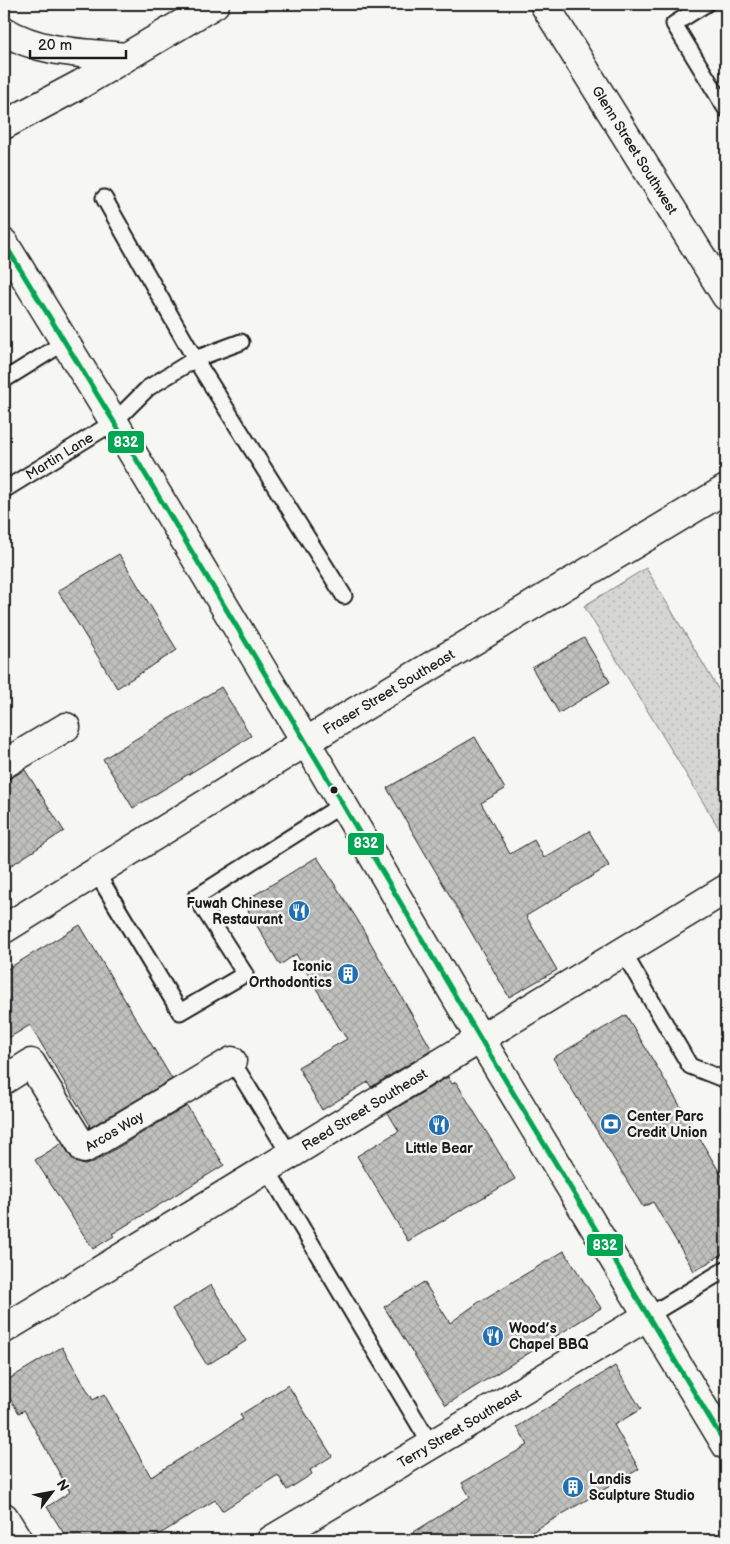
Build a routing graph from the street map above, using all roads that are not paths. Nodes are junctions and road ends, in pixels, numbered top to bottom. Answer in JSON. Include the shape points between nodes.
{"nodes":[{"id":1,"x":215,"y":4,"type":"edge"},
{"id":2,"x":544,"y":4,"type":"edge"},
{"id":3,"x":706,"y":4,"type":"edge"},
{"id":4,"x":4,"y":32,"type":"edge"},
{"id":5,"x":125,"y":57,"type":"junction"},
{"id":6,"x":726,"y":109,"type":"edge"},
{"id":7,"x":4,"y":126,"type":"edge"},
{"id":8,"x":104,"y":198,"type":"dead end"},
{"id":9,"x":4,"y":243,"type":"edge"},
{"id":10,"x":726,"y":296,"type":"edge"},
{"id":11,"x":65,"y":342,"type":"junction"},
{"id":12,"x":240,"y":342,"type":"dead end"},
{"id":13,"x":195,"y":359,"type":"junction"},
{"id":14,"x":4,"y":380,"type":"edge"},
{"id":15,"x":114,"y":422,"type":"junction"},
{"id":16,"x":726,"y":489,"type":"edge"},
{"id":17,"x":4,"y":490,"type":"edge"},
{"id":18,"x":344,"y":596,"type":"dead end"},
{"id":19,"x":66,"y":727,"type":"dead end"},
{"id":20,"x":306,"y":742,"type":"junction"},
{"id":21,"x":4,"y":764,"type":"edge"},
{"id":22,"x":343,"y":804,"type":"junction"},
{"id":23,"x":96,"y":872,"type":"junction"},
{"id":24,"x":726,"y":889,"type":"edge"},
{"id":25,"x":4,"y":929,"type":"edge"},
{"id":26,"x":623,"y":952,"type":"junction"},
{"id":27,"x":480,"y":1038,"type":"junction"},
{"id":28,"x":232,"y":1061,"type":"joint"},
{"id":29,"x":726,"y":1079,"type":"edge"},
{"id":30,"x":4,"y":1080,"type":"edge"},
{"id":31,"x":290,"y":1155,"type":"junction"},
{"id":32,"x":266,"y":1169,"type":"junction"},
{"id":33,"x":726,"y":1269,"type":"edge"},
{"id":34,"x":648,"y":1316,"type":"junction"},
{"id":35,"x":4,"y":1329,"type":"edge"},
{"id":36,"x":432,"y":1445,"type":"junction"},
{"id":37,"x":726,"y":1445,"type":"edge"},
{"id":38,"x":4,"y":1517,"type":"edge"},
{"id":39,"x":18,"y":1540,"type":"edge"},
{"id":40,"x":271,"y":1540,"type":"edge"}],
"edges":[{"from":1,"to":5,"type":"street"},
{"from":2,"to":10,"type":"street","name":"Glenn Street Southwest"},
{"from":3,"to":6,"type":"lane","via":[[674,24]]},
{"from":4,"to":5,"type":"street","via":[[40,47]]},
{"from":5,"to":7,"type":"street"},
{"from":8,"to":13,"type":"lane"},
{"from":9,"to":11,"type":"street"},
{"from":11,"to":14,"type":"lane"},
{"from":11,"to":15,"type":"street"},
{"from":12,"to":13,"type":"lane","name":"Martin Lane"},
{"from":13,"to":15,"type":"lane","name":"Martin Lane","via":[[148,388]]},
{"from":13,"to":18,"type":"lane"},
{"from":15,"to":17,"type":"lane","name":"Martin Lane"},
{"from":15,"to":20,"type":"street"},
{"from":16,"to":20,"type":"street","name":"Fraser Street Southeast"},
{"from":19,"to":21,"type":"street"},
{"from":20,"to":22,"type":"street"},
{"from":20,"to":23,"type":"street","name":"Fraser Street Southeast"},
{"from":22,"to":23,"type":"lane","via":[[196,898],[245,974],[180,1012]]},
{"from":22,"to":27,"type":"street"},
{"from":23,"to":25,"type":"street","name":"Fraser Street Southeast"},
{"from":24,"to":26,"type":"street","name":"Reed Street Southeast"},
{"from":26,"to":27,"type":"street","name":"Reed Street Southeast"},
{"from":26,"to":29,"type":"lane","via":[[690,1066]]},
{"from":27,"to":31,"type":"street","name":"Reed Street Southeast"},
{"from":27,"to":34,"type":"street"},
{"from":28,"to":30,"type":"street","name":"Arcos Way","via":[[84,1149],[31,1063]]},
{"from":28,"to":31,"type":"lane"},
{"from":31,"to":32,"type":"street","name":"Reed Street Southeast"},
{"from":32,"to":35,"type":"street","name":"Reed Street Southeast"},
{"from":32,"to":36,"type":"lane"},
{"from":33,"to":34,"type":"lane"},
{"from":34,"to":36,"type":"street","name":"Terry Street Southeast"},
{"from":34,"to":37,"type":"street"},
{"from":36,"to":40,"type":"street","name":"Terry Street Southeast"},
{"from":38,"to":39,"type":"street"}]}
